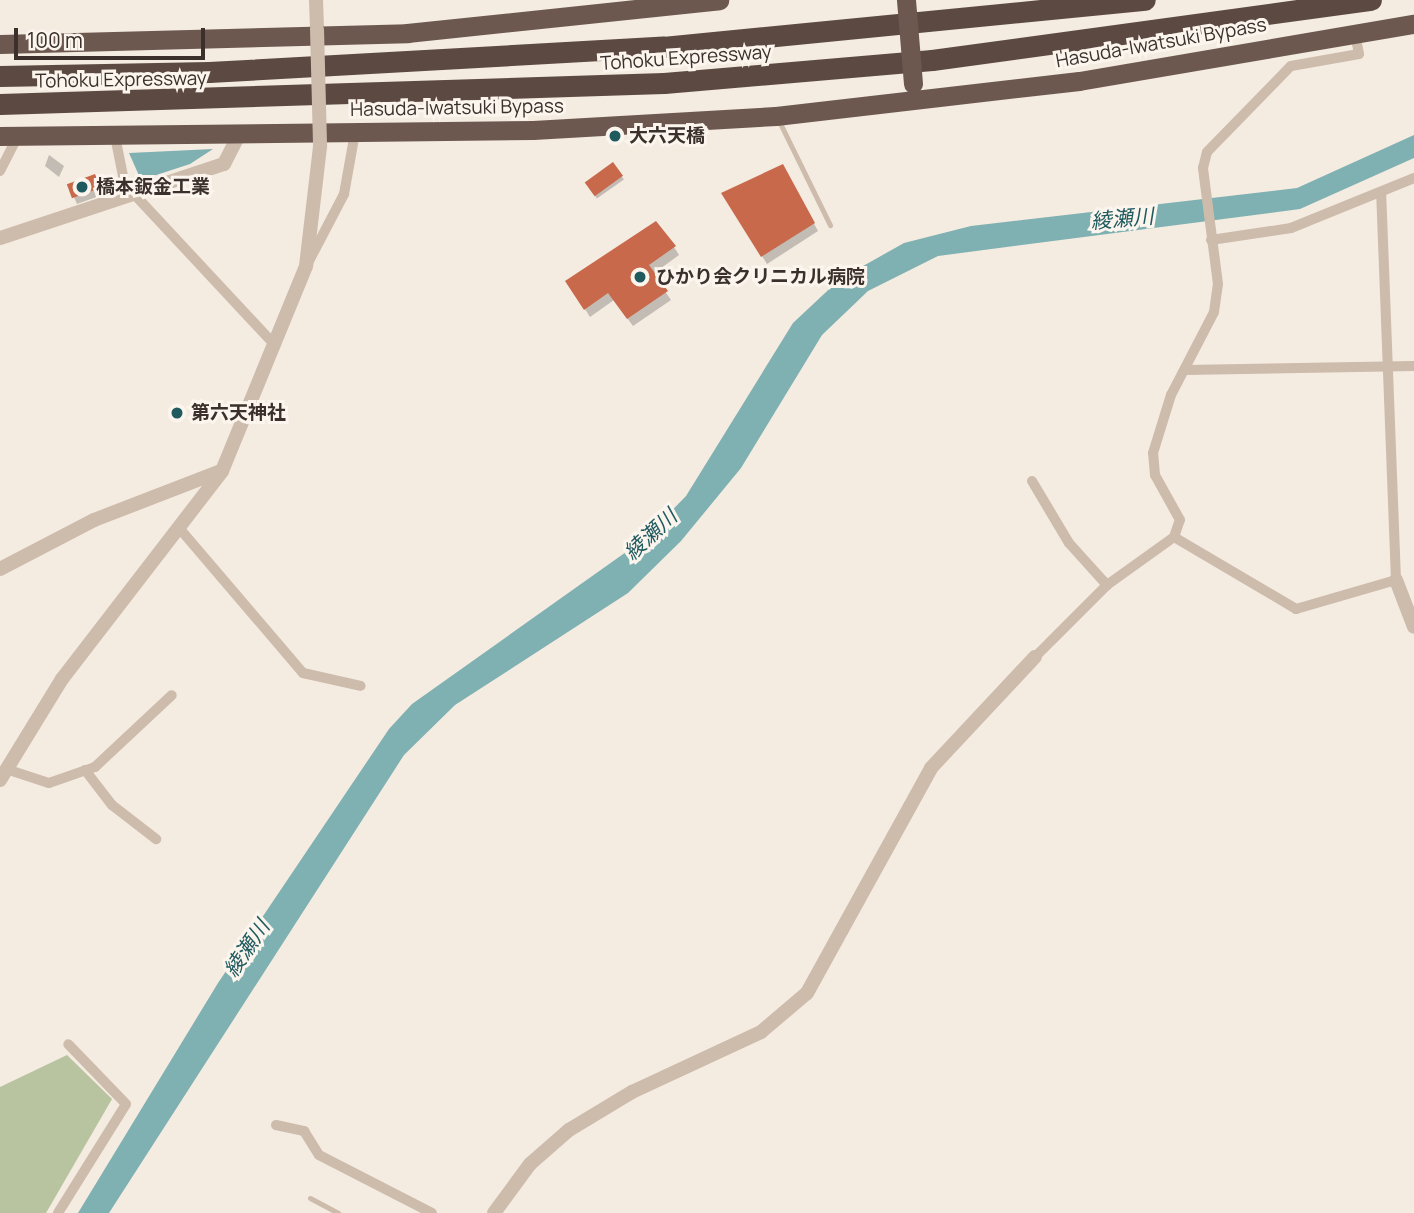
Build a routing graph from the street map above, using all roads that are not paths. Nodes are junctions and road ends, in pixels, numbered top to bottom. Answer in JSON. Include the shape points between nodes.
{"nodes":[{"id":1,"x":316,"y":0,"type":"edge"},
{"id":2,"x":719,"y":0,"type":"edge"},
{"id":3,"x":906,"y":0,"type":"edge"},
{"id":4,"x":1145,"y":0,"type":"edge"},
{"id":5,"x":1371,"y":0,"type":"edge"},
{"id":6,"x":1414,"y":24,"type":"edge"},
{"id":7,"x":1355,"y":33,"type":"junction"},
{"id":8,"x":0,"y":44,"type":"edge"},
{"id":9,"x":0,"y":76,"type":"edge"},
{"id":10,"x":0,"y":104,"type":"edge"},
{"id":11,"x":915,"y":104,"type":"junction"},
{"id":12,"x":776,"y":116,"type":"junction"},
{"id":13,"x":240,"y":133,"type":"junction"},
{"id":14,"x":355,"y":133,"type":"junction"},
{"id":15,"x":9,"y":136,"type":"edge"},
{"id":16,"x":115,"y":136,"type":"junction"},
{"id":17,"x":0,"y":171,"type":"edge"},
{"id":18,"x":1414,"y":178,"type":"edge"},
{"id":19,"x":1381,"y":193,"type":"junction"},
{"id":20,"x":130,"y":195,"type":"junction"},
{"id":21,"x":830,"y":225,"type":"dead end"},
{"id":22,"x":1210,"y":235,"type":"junction"},
{"id":23,"x":0,"y":238,"type":"edge"},
{"id":24,"x":306,"y":266,"type":"junction"},
{"id":25,"x":274,"y":344,"type":"junction"},
{"id":26,"x":1414,"y":366,"type":"edge"},
{"id":27,"x":1387,"y":367,"type":"junction"},
{"id":28,"x":1186,"y":370,"type":"junction"},
{"id":29,"x":222,"y":471,"type":"junction"},
{"id":30,"x":1032,"y":481,"type":"dead end"},
{"id":31,"x":180,"y":529,"type":"junction"},
{"id":32,"x":1174,"y":537,"type":"junction"},
{"id":33,"x":0,"y":569,"type":"edge"},
{"id":34,"x":1396,"y":580,"type":"junction"},
{"id":35,"x":1107,"y":585,"type":"junction"},
{"id":36,"x":1414,"y":627,"type":"edge"},
{"id":37,"x":1035,"y":657,"type":"joint"},
{"id":38,"x":361,"y":686,"type":"dead end"},
{"id":39,"x":172,"y":695,"type":"dead end"},
{"id":40,"x":85,"y":770,"type":"junction"},
{"id":41,"x":3,"y":774,"type":"edge"},
{"id":42,"x":156,"y":839,"type":"dead end"},
{"id":43,"x":68,"y":1044,"type":"dead end"},
{"id":44,"x":276,"y":1125,"type":"dead end"},
{"id":45,"x":310,"y":1198,"type":"dead end"},
{"id":46,"x":58,"y":1213,"type":"edge"},
{"id":47,"x":338,"y":1213,"type":"edge"},
{"id":48,"x":432,"y":1213,"type":"edge"},
{"id":49,"x":494,"y":1213,"type":"edge"}],
"edges":[{"from":1,"to":24,"type":"street","bridge":true,"via":[[320,146]]},
{"from":2,"to":8,"type":"highway","via":[[407,33]]},
{"from":3,"to":11,"type":"highway","bridge":true},
{"from":4,"to":9,"type":"highway","name":"Tohoku Expressway","via":[[663,47],[209,72]]},
{"from":5,"to":10,"type":"highway","name":"Tohoku Expressway","via":[[932,61],[664,83]]},
{"from":6,"to":7,"type":"highway","name":"Hasuda-Iwatsuki Bypass"},
{"from":7,"to":11,"type":"highway","name":"Hasuda-Iwatsuki Bypass"},
{"from":7,"to":22,"type":"street","via":[[1359,54],[1291,66],[1207,152]]},
{"from":11,"to":12,"type":"highway","name":"Hasuda-Iwatsuki Bypass"},
{"from":12,"to":14,"type":"highway","name":"Hasuda-Iwatsuki Bypass"},
{"from":12,"to":21,"type":"lane"},
{"from":13,"to":14,"type":"highway","name":"Hasuda-Iwatsuki Bypass"},
{"from":13,"to":16,"type":"highway","name":"Hasuda-Iwatsuki Bypass"},
{"from":13,"to":20,"type":"street","via":[[223,164]]},
{"from":14,"to":24,"type":"street","via":[[344,194]]},
{"from":15,"to":16,"type":"highway","name":"Hasuda-Iwatsuki Bypass"},
{"from":15,"to":17,"type":"street"},
{"from":16,"to":20,"type":"street"},
{"from":18,"to":19,"type":"street"},
{"from":19,"to":22,"type":"street","via":[[1292,228]]},
{"from":19,"to":27,"type":"street"},
{"from":20,"to":23,"type":"street"},
{"from":20,"to":25,"type":"street"},
{"from":22,"to":28,"type":"street","via":[[1219,284],[1214,312]]},
{"from":24,"to":25,"type":"street"},
{"from":25,"to":29,"type":"street"},
{"from":26,"to":27,"type":"street"},
{"from":27,"to":28,"type":"street"},
{"from":27,"to":34,"type":"street"},
{"from":28,"to":32,"type":"street","via":[[1156,431],[1153,453],[1156,475],[1180,520]]},
{"from":29,"to":31,"type":"street"},
{"from":29,"to":33,"type":"street","via":[[94,520]]},
{"from":30,"to":35,"type":"street","via":[[1069,542]]},
{"from":31,"to":38,"type":"street","via":[[303,673]]},
{"from":31,"to":41,"type":"street","via":[[62,679]]},
{"from":32,"to":34,"type":"street","via":[[1296,608]]},
{"from":32,"to":35,"type":"street"},
{"from":34,"to":36,"type":"street"},
{"from":35,"to":37,"type":"street"},
{"from":37,"to":49,"type":"street","via":[[931,768],[807,993],[761,1032],[632,1093],[569,1130],[530,1164]]},
{"from":39,"to":40,"type":"street"},
{"from":40,"to":41,"type":"street","via":[[38,783]]},
{"from":40,"to":42,"type":"street","via":[[112,805]]},
{"from":43,"to":46,"type":"street","via":[[126,1104]]},
{"from":44,"to":48,"type":"street","via":[[304,1131],[319,1155]]},
{"from":45,"to":47,"type":"lane"}]}
